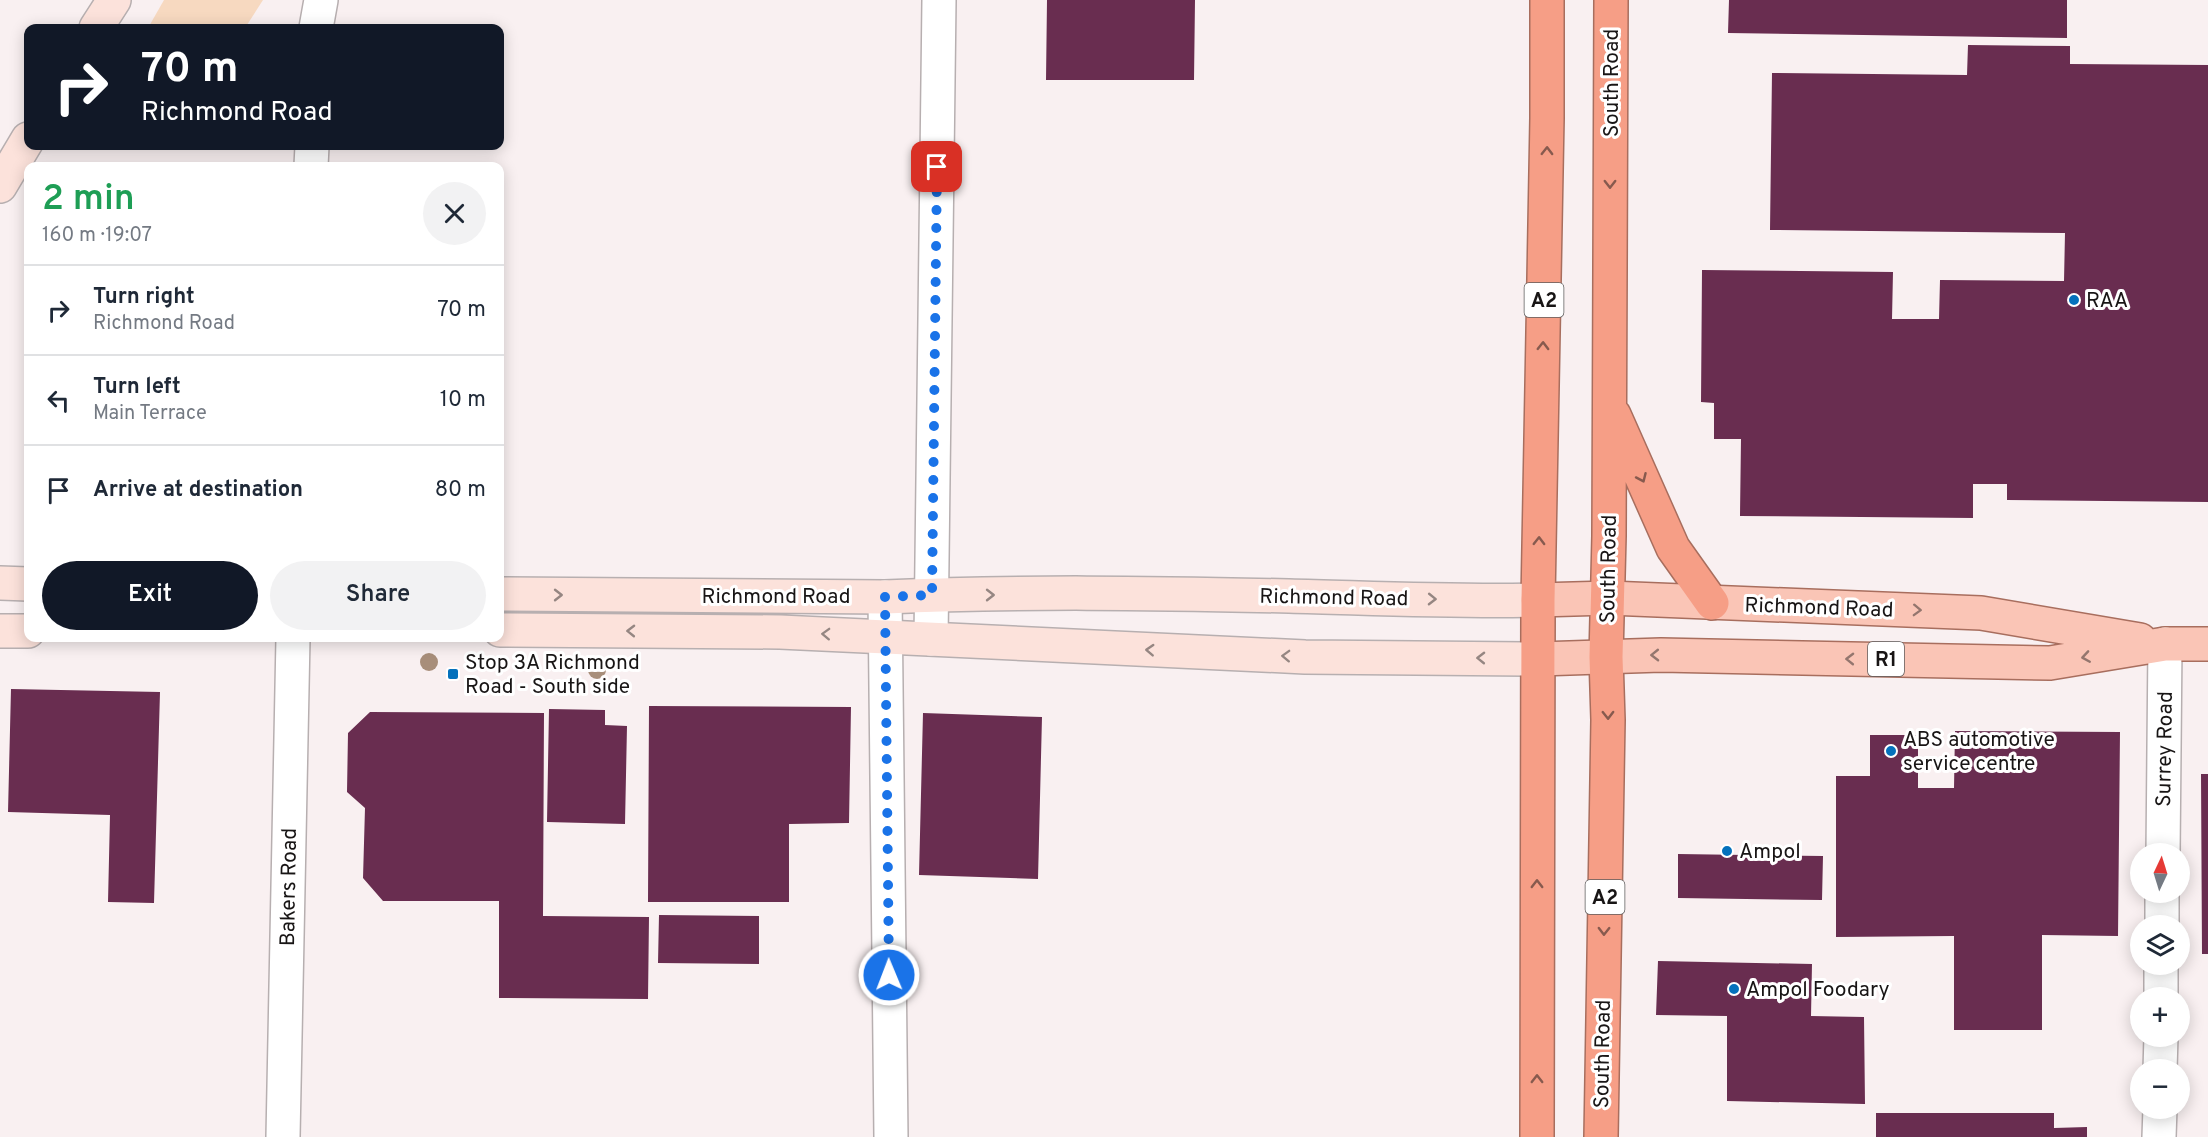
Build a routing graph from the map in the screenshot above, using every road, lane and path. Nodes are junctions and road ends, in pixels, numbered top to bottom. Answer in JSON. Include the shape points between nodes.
{"nodes":[{"id":1,"x":114,"y":0,"type":"edge"},
{"id":2,"x":939,"y":0,"type":"edge"},
{"id":3,"x":1547,"y":0,"type":"edge"},
{"id":4,"x":1611,"y":0,"type":"edge"},
{"id":5,"x":99,"y":24,"type":"edge"},
{"id":6,"x":24,"y":146,"type":"edge"},
{"id":7,"x":0,"y":186,"type":"edge"},
{"id":8,"x":1609,"y":405,"type":"junction"},
{"id":9,"x":0,"y":583,"type":"edge"},
{"id":10,"x":24,"y":584,"type":"edge"},
{"id":11,"x":504,"y":594,"type":"edge"},
{"id":12,"x":932,"y":595,"type":"junction"},
{"id":13,"x":885,"y":597,"type":"junction"},
{"id":14,"x":1609,"y":598,"type":"junction"},
{"id":15,"x":1538,"y":600,"type":"junction"},
{"id":16,"x":1712,"y":603,"type":"junction"},
{"id":17,"x":504,"y":630,"type":"edge"},
{"id":18,"x":0,"y":631,"type":"edge"},
{"id":19,"x":24,"y":631,"type":"edge"},
{"id":20,"x":885,"y":636,"type":"junction"},
{"id":21,"x":931,"y":639,"type":"junction"},
{"id":22,"x":293,"y":642,"type":"edge"},
{"id":23,"x":2165,"y":644,"type":"junction"},
{"id":24,"x":2208,"y":644,"type":"edge"},
{"id":25,"x":1606,"y":657,"type":"junction"},
{"id":26,"x":1539,"y":659,"type":"junction"},
{"id":27,"x":2163,"y":843,"type":"edge"},
{"id":28,"x":2160,"y":1119,"type":"edge"},
{"id":29,"x":283,"y":1137,"type":"edge"},
{"id":30,"x":891,"y":1137,"type":"edge"},
{"id":31,"x":1537,"y":1137,"type":"edge"},
{"id":32,"x":1601,"y":1137,"type":"edge"},
{"id":33,"x":2159,"y":1137,"type":"edge"}],
"edges":[{"from":1,"to":5,"type":"main road"},
{"from":2,"to":12,"type":"street"},
{"from":15,"to":3,"type":"highway","number":"A2","one_way":true},
{"from":4,"to":8,"type":"highway","name":"South Road","number":"A2","one_way":true},
{"from":6,"to":7,"type":"main road"},
{"from":8,"to":14,"type":"highway","name":"South Road","number":"A2"},
{"from":8,"to":16,"type":"highway","one_way":true,"via":[[1673,548]]},
{"from":9,"to":10,"type":"main road"},
{"from":11,"to":13,"type":"main road","name":"Richmond Road","one_way":true},
{"from":12,"to":13,"type":"main road","name":"Richmond Road"},
{"from":12,"to":15,"type":"main road","name":"Richmond Road","one_way":true,"via":[[1206,594]]},
{"from":12,"to":21,"type":"street"},
{"from":13,"to":20,"type":"street"},
{"from":14,"to":15,"type":"main road","name":"Richmond Road","number":"R1"},
{"from":14,"to":16,"type":"main road","name":"Richmond Road","number":"R1"},
{"from":14,"to":25,"type":"highway","name":"South Road","number":"A2"},
{"from":15,"to":26,"type":"highway","number":"A2"},
{"from":16,"to":23,"type":"main road","name":"Richmond Road","number":"R1","one_way":true,"via":[[1981,613]]},
{"from":20,"to":17,"type":"main road","name":"Richmond Road","one_way":true},
{"from":18,"to":19,"type":"main road"},
{"from":20,"to":21,"type":"main road","name":"Richmond Road"},
{"from":20,"to":30,"type":"street"},
{"from":26,"to":21,"type":"main road","name":"Richmond Road","one_way":true,"via":[[1305,657]]},
{"from":22,"to":29,"type":"street","name":"Bakers Road"},
{"from":23,"to":24,"type":"main road","name":"Richmond Road","number":"R1"},
{"from":23,"to":25,"type":"main road","name":"Richmond Road","number":"R1","one_way":true,"via":[[2050,663]]},
{"from":23,"to":27,"type":"street","name":"Surrey Road"},
{"from":25,"to":26,"type":"main road","name":"Richmond Road","number":"R1"},
{"from":25,"to":32,"type":"highway","name":"South Road","number":"A2","one_way":true},
{"from":31,"to":26,"type":"highway","number":"A2","one_way":true},
{"from":28,"to":33,"type":"street"}]}
